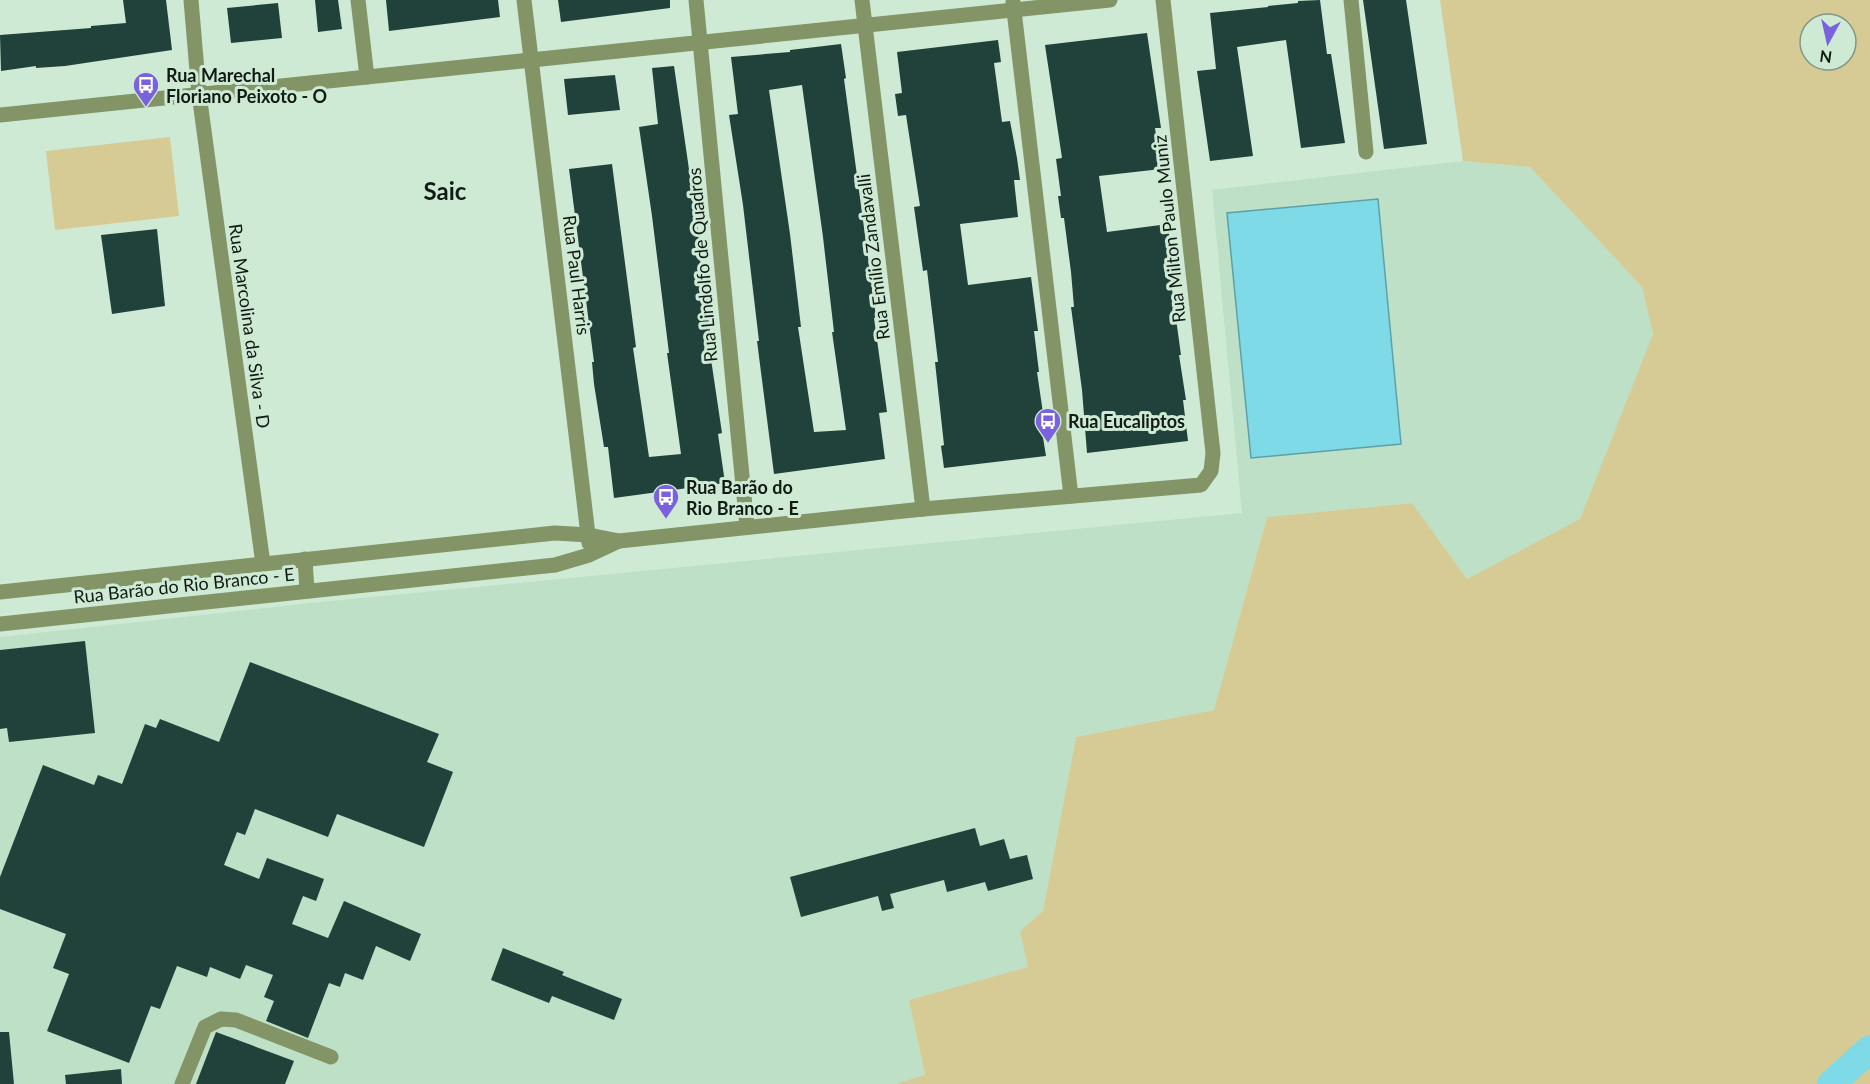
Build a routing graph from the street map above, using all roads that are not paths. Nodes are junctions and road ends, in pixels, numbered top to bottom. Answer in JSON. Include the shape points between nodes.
{"nodes":[{"id":1,"x":191,"y":0,"type":"edge"},
{"id":2,"x":358,"y":0,"type":"edge"},
{"id":3,"x":525,"y":0,"type":"edge"},
{"id":4,"x":696,"y":0,"type":"edge"},
{"id":5,"x":862,"y":0,"type":"edge"},
{"id":6,"x":1110,"y":0,"type":"edge"},
{"id":7,"x":1163,"y":0,"type":"edge"},
{"id":8,"x":1351,"y":0,"type":"edge"},
{"id":9,"x":1013,"y":5,"type":"edge"},
{"id":10,"x":865,"y":25,"type":"junction"},
{"id":11,"x":700,"y":41,"type":"junction"},
{"id":12,"x":531,"y":60,"type":"junction"},
{"id":13,"x":367,"y":76,"type":"junction"},
{"id":14,"x":200,"y":93,"type":"junction"},
{"id":15,"x":0,"y":115,"type":"edge"},
{"id":16,"x":1365,"y":152,"type":"dead end"},
{"id":17,"x":1213,"y":453,"type":"joint"},
{"id":18,"x":1071,"y":496,"type":"junction"},
{"id":19,"x":923,"y":509,"type":"junction"},
{"id":20,"x":747,"y":527,"type":"junction"},
{"id":21,"x":589,"y":535,"type":"junction"},
{"id":22,"x":619,"y":541,"type":"junction"},
{"id":23,"x":589,"y":555,"type":"junction"},
{"id":24,"x":305,"y":559,"type":"junction"},
{"id":25,"x":263,"y":564,"type":"junction"},
{"id":26,"x":307,"y":591,"type":"junction"},
{"id":27,"x":0,"y":592,"type":"edge"},
{"id":28,"x":0,"y":624,"type":"edge"},
{"id":29,"x":331,"y":1057,"type":"dead end"},
{"id":30,"x":182,"y":1084,"type":"edge"}],
"edges":[{"from":1,"to":14,"type":"street","name":"Rua Marcolina da Silva - D"},
{"from":2,"to":13,"type":"street"},
{"from":3,"to":12,"type":"street","name":"Rua Paul Harris"},
{"from":4,"to":11,"type":"street","name":"Rua Lindolfo de Quadros"},
{"from":5,"to":10,"type":"street","name":"Rua Emílio Zandavalli"},
{"from":6,"to":9,"type":"street"},
{"from":7,"to":17,"type":"street","name":"Rua Milton Paulo Muniz"},
{"from":8,"to":16,"type":"street"},
{"from":9,"to":10,"type":"street"},
{"from":9,"to":18,"type":"street"},
{"from":10,"to":11,"type":"street"},
{"from":10,"to":19,"type":"street","name":"Rua Emílio Zandavalli"},
{"from":11,"to":12,"type":"street"},
{"from":11,"to":20,"type":"street","name":"Rua Lindolfo de Quadros"},
{"from":12,"to":13,"type":"street"},
{"from":12,"to":21,"type":"street","name":"Rua Paul Harris"},
{"from":13,"to":14,"type":"street"},
{"from":14,"to":15,"type":"street"},
{"from":14,"to":25,"type":"street","name":"Rua Marcolina da Silva - D"},
{"from":17,"to":18,"type":"street","name":"Rua Barão do Rio Branco - E","via":[[1211,471],[1201,485]]},
{"from":18,"to":19,"type":"street","name":"Rua Barão do Rio Branco - E"},
{"from":19,"to":20,"type":"street","name":"Rua Barão do Rio Branco - E"},
{"from":20,"to":22,"type":"street","name":"Rua Barão do Rio Branco - E"},
{"from":21,"to":22,"type":"street","name":"Rua Barão do Rio Branco - E"},
{"from":21,"to":23,"type":"street","name":"Rua Paul Harris"},
{"from":21,"to":24,"type":"street","name":"Rua Barão do Rio Branco - E","via":[[555,533]]},
{"from":22,"to":23,"type":"street","name":"Rua Barão do Rio Branco - E"},
{"from":23,"to":26,"type":"street","name":"Rua Barão do Rio Branco - E","via":[[555,565]]},
{"from":24,"to":25,"type":"street","name":"Rua Barão do Rio Branco - E"},
{"from":24,"to":26,"type":"street"},
{"from":25,"to":27,"type":"street","name":"Rua Barão do Rio Branco - E"},
{"from":26,"to":28,"type":"street","name":"Rua Barão do Rio Branco - E"},
{"from":29,"to":30,"type":"street","via":[[236,1020],[221,1019],[205,1027]]}]}
